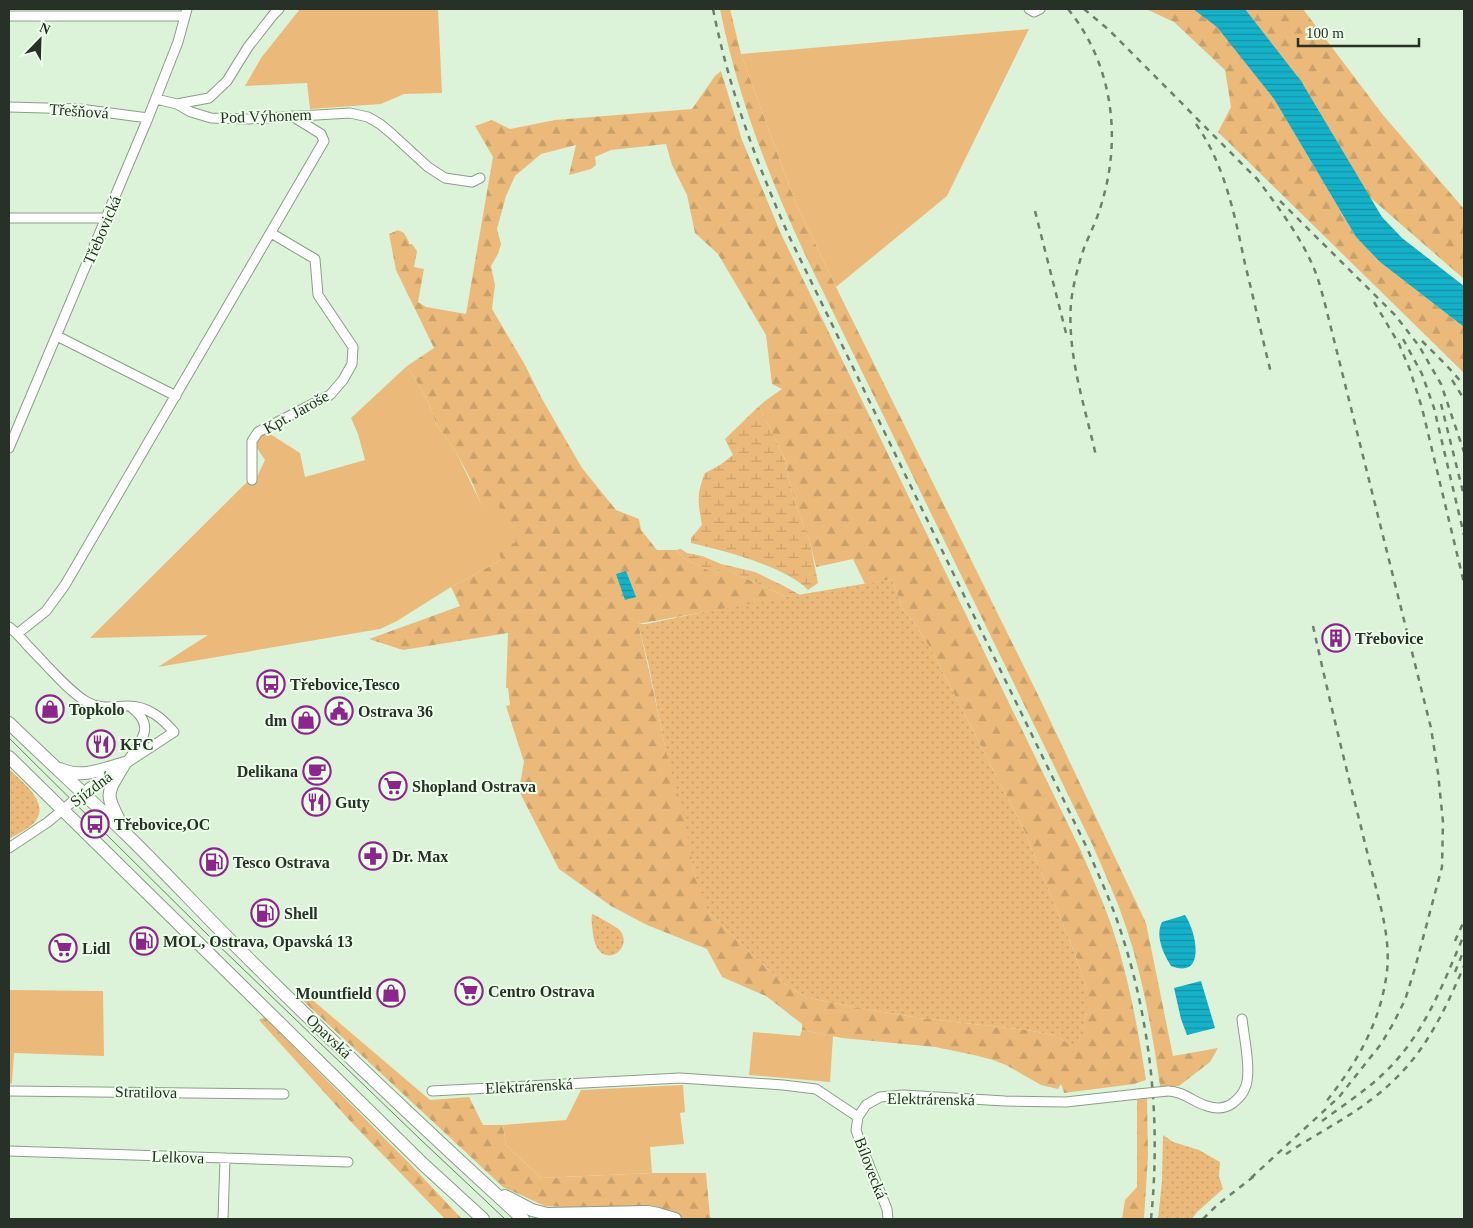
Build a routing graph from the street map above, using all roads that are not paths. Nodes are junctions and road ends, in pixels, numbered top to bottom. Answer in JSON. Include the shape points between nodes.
{"nodes":[{"id":1,"x":279,"y":9,"type":"edge"},
{"id":2,"x":1029,"y":9,"type":"edge"},
{"id":3,"x":1040,"y":9,"type":"edge"},
{"id":4,"x":186,"y":13,"type":"edge"},
{"id":5,"x":9,"y":16,"type":"edge"},
{"id":6,"x":156,"y":99,"type":"junction"},
{"id":7,"x":177,"y":104,"type":"junction"},
{"id":8,"x":9,"y":108,"type":"edge"},
{"id":9,"x":292,"y":116,"type":"junction"},
{"id":10,"x":148,"y":118,"type":"junction"},
{"id":11,"x":480,"y":178,"type":"dead end"},
{"id":12,"x":9,"y":218,"type":"edge"},
{"id":13,"x":107,"y":218,"type":"junction"},
{"id":14,"x":271,"y":233,"type":"junction"},
{"id":15,"x":56,"y":336,"type":"junction"},
{"id":16,"x":176,"y":396,"type":"junction"},
{"id":17,"x":9,"y":448,"type":"edge"},
{"id":18,"x":252,"y":480,"type":"dead end"},
{"id":19,"x":9,"y":627,"type":"edge"},
{"id":20,"x":17,"y":634,"type":"junction"},
{"id":21,"x":131,"y":706,"type":"junction"},
{"id":22,"x":9,"y":723,"type":"edge"},
{"id":23,"x":9,"y":757,"type":"edge"},
{"id":24,"x":125,"y":763,"type":"junction"},
{"id":25,"x":53,"y":766,"type":"junction"},
{"id":26,"x":84,"y":793,"type":"junction"},
{"id":27,"x":62,"y":811,"type":"junction"},
{"id":28,"x":127,"y":835,"type":"junction"},
{"id":29,"x":9,"y":848,"type":"edge"},
{"id":30,"x":1242,"y":1019,"type":"dead end"},
{"id":31,"x":9,"y":1091,"type":"edge"},
{"id":32,"x":432,"y":1091,"type":"dead end"},
{"id":33,"x":284,"y":1094,"type":"dead end"},
{"id":34,"x":858,"y":1117,"type":"junction"},
{"id":35,"x":9,"y":1150,"type":"edge"},
{"id":36,"x":225,"y":1158,"type":"junction"},
{"id":37,"x":348,"y":1162,"type":"dead end"},
{"id":38,"x":424,"y":1165,"type":"junction"},
{"id":39,"x":484,"y":1183,"type":"junction"},
{"id":40,"x":223,"y":1219,"type":"edge"},
{"id":41,"x":470,"y":1219,"type":"edge"},
{"id":42,"x":483,"y":1219,"type":"edge"},
{"id":43,"x":523,"y":1219,"type":"edge"},
{"id":44,"x":675,"y":1219,"type":"edge"},
{"id":45,"x":888,"y":1219,"type":"edge"}],
"edges":[{"from":1,"to":7,"type":"street","via":[[248,46],[227,81],[209,98]]},
{"from":2,"to":3,"type":"street","via":[[1034,12]]},
{"from":4,"to":5,"type":"street"},
{"from":4,"to":6,"type":"street","name":"Třebovická"},
{"from":6,"to":7,"type":"street","name":"Pod Výhonem"},
{"from":6,"to":10,"type":"street","name":"Třebovická"},
{"from":7,"to":9,"type":"street","name":"Pod Výhonem","via":[[210,118]]},
{"from":8,"to":10,"type":"street","name":"Třešňová","via":[[80,109]]},
{"from":9,"to":11,"type":"street","name":"Pod Výhonem","via":[[350,113],[368,117],[445,178],[472,182]]},
{"from":9,"to":14,"type":"street","via":[[321,134],[324,140]]},
{"from":10,"to":13,"type":"street","name":"Třebovická"},
{"from":12,"to":13,"type":"street"},
{"from":13,"to":15,"type":"street","name":"Třebovická"},
{"from":14,"to":16,"type":"street"},
{"from":14,"to":18,"type":"street","name":"Kpt. Jaroše","via":[[315,259],[318,295],[353,347],[352,364],[330,395],[258,432],[252,441]]},
{"from":15,"to":16,"type":"street"},
{"from":15,"to":17,"type":"street","name":"Třebovická"},
{"from":16,"to":20,"type":"street","via":[[58,596],[40,617]]},
{"from":19,"to":20,"type":"street"},
{"from":20,"to":21,"type":"street","via":[[85,701],[104,708]]},
{"from":21,"to":24,"type":"street","via":[[142,717],[145,730],[142,740]]},
{"from":21,"to":24,"type":"street","name":"Sjízdná","via":[[154,714],[174,732]]},
{"from":22,"to":25,"type":"main road","name":"Opavská"},
{"from":23,"to":27,"type":"main road","name":"Opavská"},
{"from":24,"to":25,"type":"main road","via":[[81,775]]},
{"from":24,"to":26,"type":"street","name":"Sjízdná"},
{"from":24,"to":28,"type":"main road","via":[[110,790],[109,802]]},
{"from":25,"to":26,"type":"main road","name":"Opavská"},
{"from":26,"to":27,"type":"street","name":"Sjízdná"},
{"from":26,"to":28,"type":"main road","name":"Opavská"},
{"from":27,"to":29,"type":"street","name":"Sjízdná"},
{"from":27,"to":38,"type":"main road","name":"Opavská"},
{"from":28,"to":39,"type":"main road","name":"Opavská","via":[[254,964]]},
{"from":30,"to":34,"type":"street","name":"Elektrárenská","bridge":true,"via":[[1248,1077],[1239,1099],[1226,1107],[1214,1108],[1181,1092],[1168,1091],[1066,1102],[903,1095],[880,1097],[866,1105]]},
{"from":31,"to":33,"type":"street","name":"Stratilova"},
{"from":32,"to":34,"type":"street","name":"Elektrárenská","via":[[680,1078],[816,1089]]},
{"from":34,"to":45,"type":"street","name":"Bílovecká","via":[[856,1130]]},
{"from":35,"to":36,"type":"street","name":"Lelkova"},
{"from":36,"to":37,"type":"street","name":"Lelkova"},
{"from":36,"to":40,"type":"street"},
{"from":38,"to":41,"type":"main road"},
{"from":38,"to":42,"type":"main road","name":"Opavská"},
{"from":39,"to":43,"type":"main road","name":"Opavská"},
{"from":39,"to":44,"type":"main road","via":[[521,1205],[544,1214],[648,1212]]}]}
